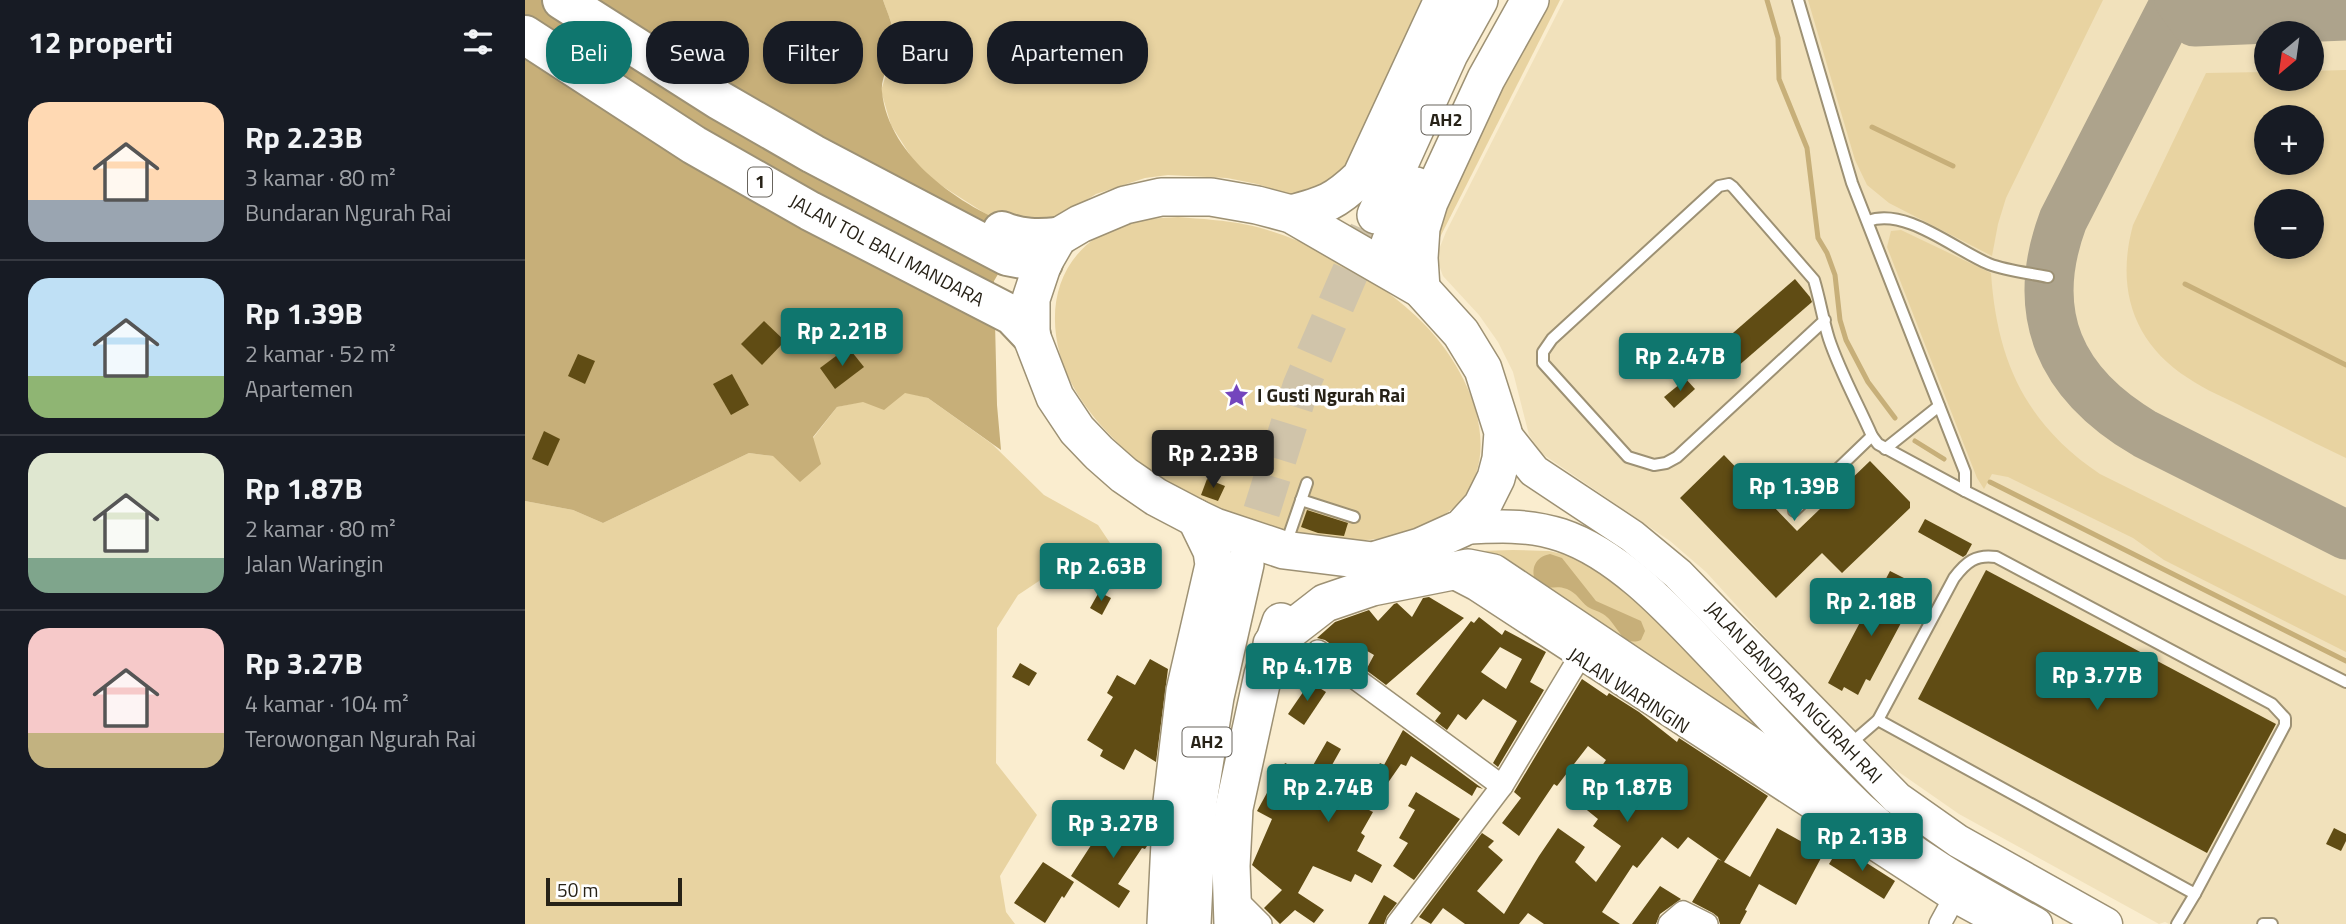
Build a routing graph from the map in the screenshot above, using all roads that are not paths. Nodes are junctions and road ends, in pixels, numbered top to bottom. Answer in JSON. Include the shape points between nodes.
{"nodes":[{"id":1,"x":562,"y":0,"type":"edge"},
{"id":2,"x":600,"y":0,"type":"edge"},
{"id":3,"x":1443,"y":0,"type":"edge"},
{"id":4,"x":1479,"y":0,"type":"edge"},
{"id":5,"x":1507,"y":0,"type":"edge"},
{"id":6,"x":1530,"y":0,"type":"edge"},
{"id":7,"x":1798,"y":0,"type":"edge"},
{"id":8,"x":525,"y":9,"type":"edge"},
{"id":9,"x":525,"y":35,"type":"edge"},
{"id":10,"x":1291,"y":214,"type":"junction"},
{"id":11,"x":1868,"y":221,"type":"junction"},
{"id":12,"x":2048,"y":277,"type":"dead end"},
{"id":13,"x":1031,"y":279,"type":"junction"},
{"id":14,"x":1421,"y":289,"type":"junction"},
{"id":15,"x":1825,"y":320,"type":"junction"},
{"id":16,"x":1939,"y":405,"type":"junction"},
{"id":17,"x":1503,"y":432,"type":"junction"},
{"id":18,"x":1872,"y":436,"type":"junction"},
{"id":19,"x":1885,"y":449,"type":"junction"},
{"id":20,"x":1307,"y":483,"type":"dead end"},
{"id":21,"x":1965,"y":491,"type":"junction"},
{"id":22,"x":1301,"y":500,"type":"junction"},
{"id":23,"x":1794,"y":511,"type":"dead end"},
{"id":24,"x":1354,"y":517,"type":"dead end"},
{"id":25,"x":1196,"y":518,"type":"junction"},
{"id":26,"x":1461,"y":528,"type":"junction"},
{"id":27,"x":1373,"y":561,"type":"junction"},
{"id":28,"x":1265,"y":562,"type":"junction"},
{"id":29,"x":1438,"y":573,"type":"junction"},
{"id":30,"x":1272,"y":644,"type":"junction"},
{"id":31,"x":1318,"y":651,"type":"dead end"},
{"id":32,"x":1579,"y":659,"type":"junction"},
{"id":33,"x":2346,"y":682,"type":"edge"},
{"id":34,"x":1878,"y":720,"type":"junction"},
{"id":35,"x":1847,"y":747,"type":"junction"},
{"id":36,"x":1502,"y":786,"type":"junction"},
{"id":37,"x":1830,"y":810,"type":"junction"},
{"id":38,"x":1892,"y":836,"type":"junction"},
{"id":39,"x":1957,"y":892,"type":"junction"},
{"id":40,"x":2195,"y":894,"type":"junction"},
{"id":41,"x":1226,"y":914,"type":"edge"},
{"id":42,"x":1166,"y":924,"type":"edge"},
{"id":43,"x":1192,"y":924,"type":"edge"},
{"id":44,"x":1261,"y":924,"type":"edge"},
{"id":45,"x":1397,"y":924,"type":"edge"},
{"id":46,"x":1669,"y":924,"type":"edge"},
{"id":47,"x":1707,"y":924,"type":"edge"},
{"id":48,"x":1940,"y":924,"type":"edge"},
{"id":49,"x":1995,"y":924,"type":"edge"},
{"id":50,"x":2036,"y":924,"type":"edge"},
{"id":51,"x":2106,"y":924,"type":"edge"},
{"id":52,"x":2178,"y":924,"type":"edge"},
{"id":53,"x":2263,"y":924,"type":"edge"},
{"id":54,"x":2271,"y":924,"type":"edge"}],
"edges":[{"from":1,"to":13,"type":"highway","via":[[719,100],[1007,256]]},
{"from":2,"to":13,"type":"highway","via":[[822,136],[1018,237]]},
{"from":3,"to":10,"type":"highway","via":[[1361,177],[1327,205]]},
{"from":4,"to":5,"type":"highway","number":"AH2","via":[[1449,54],[1379,237]]},
{"from":6,"to":14,"type":"highway","via":[[1486,79],[1429,202],[1421,228]]},
{"from":7,"to":11,"type":"lane","via":[[1836,135]]},
{"from":8,"to":13,"type":"highway","name":"JALAN TOL BALI MANDARA","number":"1","via":[[706,128],[795,179]]},
{"from":9,"to":13,"type":"highway","name":"JALAN TOL BALI MANDARA","number":"1","via":[[694,145],[810,211]]},
{"from":10,"to":13,"type":"highway","via":[[1211,197],[1161,197],[1114,209]]},
{"from":10,"to":14,"type":"highway"},
{"from":11,"to":12,"type":"lane","via":[[1903,221],[1991,265]]},
{"from":11,"to":16,"type":"lane"},
{"from":13,"to":25,"type":"highway","via":[[1055,397],[1077,430],[1124,475]]},
{"from":14,"to":17,"type":"highway","via":[[1461,333],[1483,369]]},
{"from":15,"to":15,"type":"lane","via":[[1677,457],[1654,465],[1628,457],[1543,363],[1543,352],[1552,339],[1708,196],[1729,184],[1814,280]]},
{"from":15,"to":18,"type":"lane"},
{"from":16,"to":19,"type":"lane"},
{"from":16,"to":21,"type":"lane","via":[[1965,472]]},
{"from":17,"to":26,"type":"highway","via":[[1496,478],[1482,506]]},
{"from":17,"to":35,"type":"main road","name":"JALAN BANDARA NGURAH RAI","via":[[1534,471],[1632,536],[1678,574]]},
{"from":18,"to":19,"type":"lane"},
{"from":18,"to":23,"type":"lane"},
{"from":19,"to":21,"type":"lane"},
{"from":20,"to":22,"type":"lane"},
{"from":21,"to":33,"type":"lane"},
{"from":22,"to":24,"type":"lane"},
{"from":22,"to":28,"type":"lane"},
{"from":25,"to":28,"type":"highway"},
{"from":25,"to":42,"type":"highway","via":[[1214,565],[1185,691],[1172,802]]},
{"from":26,"to":27,"type":"highway"},
{"from":26,"to":38,"type":"main road","name":"JALAN BANDARA NGURAH RAI","via":[[1532,527],[1594,550],[1671,612]]},
{"from":27,"to":28,"type":"highway"},
{"from":27,"to":30,"type":"highway","via":[[1298,597]]},
{"from":28,"to":41,"type":"highway","number":"AH2","via":[[1219,807]]},
{"from":28,"to":43,"type":"highway","number":"AH2","via":[[1215,696],[1198,802]]},
{"from":29,"to":30,"type":"highway","via":[[1325,603]]},
{"from":29,"to":32,"type":"street","name":"JALAN WARINGIN","via":[[1474,589]]},
{"from":29,"to":37,"type":"highway","via":[[1468,568],[1493,573]]},
{"from":30,"to":41,"type":"highway","via":[[1234,808]]},
{"from":31,"to":36,"type":"street"},
{"from":32,"to":36,"type":"street"},
{"from":32,"to":37,"type":"street","name":"JALAN WARINGIN"},
{"from":34,"to":35,"type":"lane"},
{"from":34,"to":40,"type":"lane"},
{"from":34,"to":40,"type":"lane","via":[[1955,578],[1965,563],[1984,555],[1996,556],[2272,704],[2285,718],[2285,725]]},
{"from":35,"to":51,"type":"main road","name":"JALAN BANDARA NGURAH RAI","via":[[1926,821]]},
{"from":36,"to":45,"type":"street"},
{"from":37,"to":38,"type":"highway"},
{"from":37,"to":39,"type":"street","name":"JALAN WARINGIN"},
{"from":38,"to":39,"type":"main road","name":"JALAN BANDARA NGURAH RAI"},
{"from":39,"to":48,"type":"street"},
{"from":39,"to":49,"type":"street","name":"JALAN WARINGIN"},
{"from":39,"to":50,"type":"main road","name":"JALAN BANDARA NGURAH RAI"},
{"from":40,"to":52,"type":"lane"},
{"from":41,"to":44,"type":"street"},
{"from":46,"to":47,"type":"street","via":[[1683,912]]},
{"from":53,"to":54,"type":"lane"}]}
